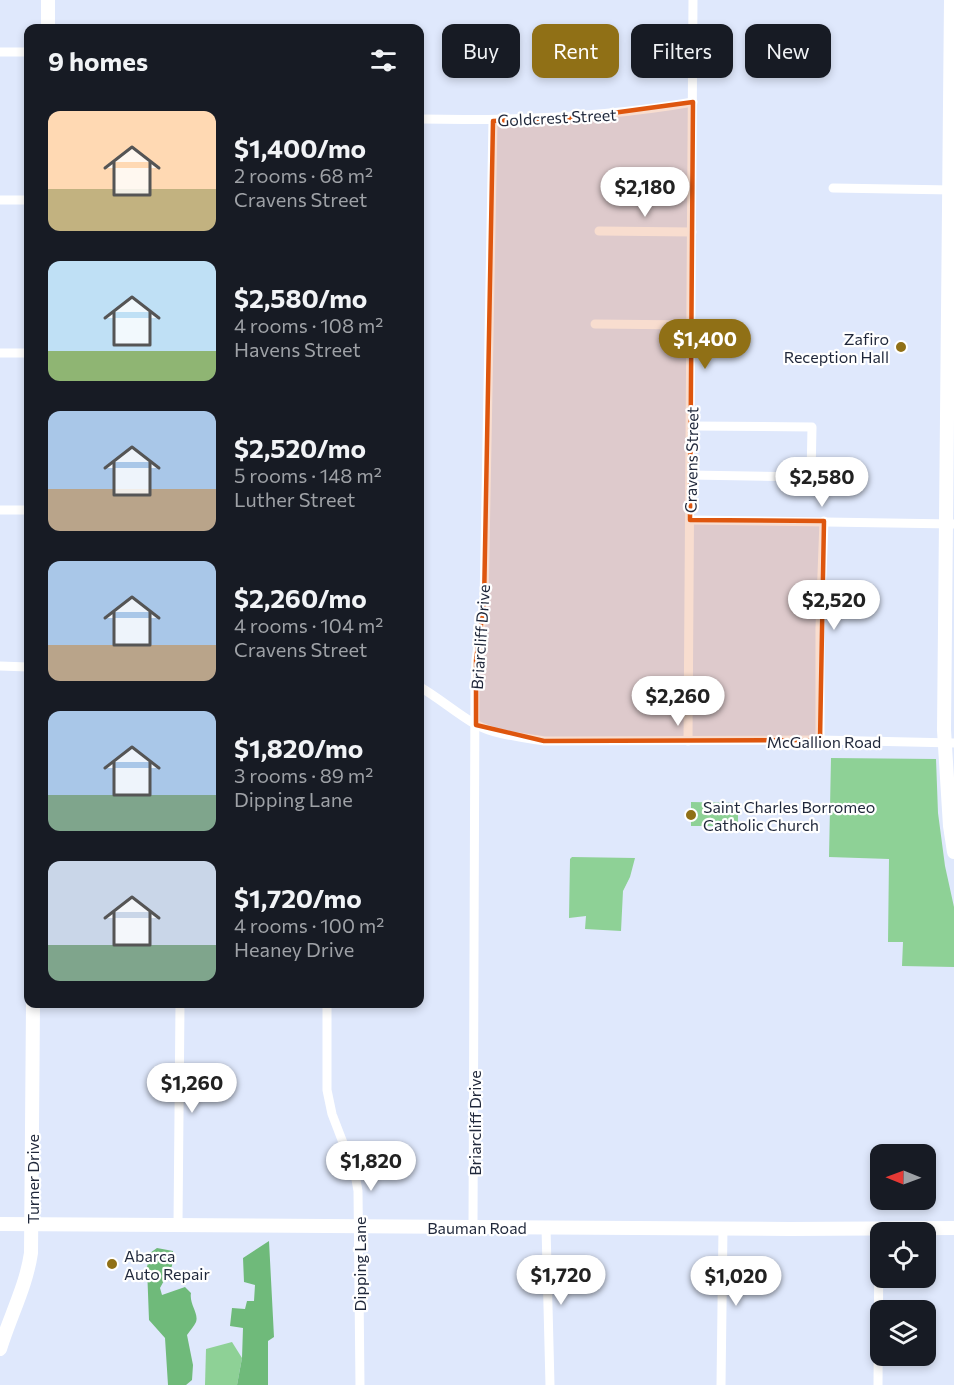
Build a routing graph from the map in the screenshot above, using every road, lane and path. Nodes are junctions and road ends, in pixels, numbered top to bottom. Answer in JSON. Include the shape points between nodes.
{"nodes":[{"id":1,"x":48,"y":0,"type":"edge"},
{"id":2,"x":693,"y":0,"type":"edge"},
{"id":3,"x":951,"y":0,"type":"edge"},
{"id":4,"x":48,"y":24,"type":"edge"},
{"id":5,"x":0,"y":52,"type":"edge"},
{"id":6,"x":24,"y":52,"type":"edge"},
{"id":7,"x":952,"y":82,"type":"edge"},
{"id":8,"x":693,"y":102,"type":"junction"},
{"id":9,"x":424,"y":119,"type":"edge"},
{"id":10,"x":493,"y":120,"type":"junction"},
{"id":11,"x":833,"y":188,"type":"dead end"},
{"id":12,"x":952,"y":190,"type":"edge"},
{"id":13,"x":0,"y":200,"type":"edge"},
{"id":14,"x":24,"y":200,"type":"edge"},
{"id":15,"x":598,"y":231,"type":"dead end"},
{"id":16,"x":692,"y":232,"type":"junction"},
{"id":17,"x":595,"y":324,"type":"dead end"},
{"id":18,"x":692,"y":325,"type":"junction"},
{"id":19,"x":0,"y":352,"type":"edge"},
{"id":20,"x":24,"y":352,"type":"edge"},
{"id":21,"x":951,"y":369,"type":"edge"},
{"id":22,"x":691,"y":426,"type":"junction"},
{"id":23,"x":690,"y":475,"type":"junction"},
{"id":24,"x":0,"y":510,"type":"edge"},
{"id":25,"x":24,"y":510,"type":"edge"},
{"id":26,"x":690,"y":520,"type":"junction"},
{"id":27,"x":824,"y":521,"type":"junction"},
{"id":28,"x":950,"y":524,"type":"edge"},
{"id":29,"x":0,"y":666,"type":"edge"},
{"id":30,"x":24,"y":667,"type":"edge"},
{"id":31,"x":424,"y":689,"type":"edge"},
{"id":32,"x":476,"y":725,"type":"junction"},
{"id":33,"x":820,"y":740,"type":"junction"},
{"id":34,"x":688,"y":741,"type":"junction"},
{"id":35,"x":949,"y":742,"type":"edge"},
{"id":36,"x":954,"y":852,"type":"edge"},
{"id":37,"x":33,"y":1008,"type":"edge"},
{"id":38,"x":180,"y":1008,"type":"edge"},
{"id":39,"x":327,"y":1008,"type":"edge"},
{"id":40,"x":0,"y":1224,"type":"edge"},
{"id":41,"x":32,"y":1224,"type":"junction"},
{"id":42,"x":178,"y":1224,"type":"junction"},
{"id":43,"x":359,"y":1225,"type":"junction"},
{"id":44,"x":473,"y":1226,"type":"junction"},
{"id":45,"x":546,"y":1227,"type":"junction"},
{"id":46,"x":723,"y":1228,"type":"junction"},
{"id":47,"x":870,"y":1228,"type":"edge"},
{"id":48,"x":936,"y":1228,"type":"edge"},
{"id":49,"x":954,"y":1228,"type":"edge"},
{"id":50,"x":879,"y":1288,"type":"edge"},
{"id":51,"x":0,"y":1349,"type":"edge"},
{"id":52,"x":360,"y":1385,"type":"edge"},
{"id":53,"x":550,"y":1385,"type":"edge"},
{"id":54,"x":721,"y":1385,"type":"edge"},
{"id":55,"x":878,"y":1385,"type":"edge"}],
"edges":[{"from":1,"to":4,"type":"street"},
{"from":2,"to":8,"type":"street","name":"Cravens Street"},
{"from":3,"to":7,"type":"street"},
{"from":5,"to":6,"type":"street"},
{"from":7,"to":12,"type":"street"},
{"from":8,"to":10,"type":"street","name":"Goldcrest Street","via":[[602,115]]},
{"from":8,"to":16,"type":"street","name":"Cravens Street"},
{"from":9,"to":10,"type":"street","name":"Goldcrest Street"},
{"from":10,"to":32,"type":"street","name":"Briarcliff Drive","via":[[484,603],[476,660]]},
{"from":11,"to":12,"type":"street"},
{"from":12,"to":21,"type":"street"},
{"from":13,"to":14,"type":"street"},
{"from":15,"to":16,"type":"street"},
{"from":16,"to":18,"type":"street","name":"Cravens Street"},
{"from":17,"to":18,"type":"street"},
{"from":18,"to":22,"type":"street","name":"Cravens Street"},
{"from":19,"to":20,"type":"street"},
{"from":21,"to":28,"type":"street"},
{"from":22,"to":23,"type":"street","name":"Cravens Street"},
{"from":22,"to":23,"type":"street","via":[[812,427],[812,452],[811,477]]},
{"from":23,"to":26,"type":"street","name":"Cravens Street"},
{"from":24,"to":25,"type":"street"},
{"from":26,"to":27,"type":"street"},
{"from":26,"to":34,"type":"street","name":"Cravens Street"},
{"from":27,"to":28,"type":"street"},
{"from":27,"to":33,"type":"street"},
{"from":28,"to":35,"type":"street"},
{"from":29,"to":30,"type":"street"},
{"from":31,"to":32,"type":"street","name":"McGallion Road"},
{"from":32,"to":34,"type":"street","name":"McGallion Road","via":[[543,741]]},
{"from":32,"to":44,"type":"street","name":"Briarcliff Drive"},
{"from":33,"to":34,"type":"street","name":"McGallion Road"},
{"from":33,"to":35,"type":"street","name":"McGallion Road"},
{"from":35,"to":36,"type":"street"},
{"from":37,"to":41,"type":"street","name":"Turner Drive"},
{"from":38,"to":42,"type":"street"},
{"from":39,"to":43,"type":"street","name":"Dipping Lane","via":[[327,1090],[355,1174]]},
{"from":40,"to":41,"type":"street","name":"Bauman Road"},
{"from":41,"to":42,"type":"street","name":"Bauman Road"},
{"from":41,"to":51,"type":"street","name":"Turner Drive","via":[[28,1273]]},
{"from":42,"to":43,"type":"street","name":"Bauman Road"},
{"from":43,"to":44,"type":"street","name":"Bauman Road"},
{"from":43,"to":52,"type":"street","name":"Dipping Lane"},
{"from":44,"to":45,"type":"street","name":"Bauman Road"},
{"from":45,"to":46,"type":"street","name":"Bauman Road"},
{"from":45,"to":53,"type":"street"},
{"from":46,"to":47,"type":"street","name":"Bauman Road"},
{"from":46,"to":54,"type":"street"},
{"from":48,"to":49,"type":"street","name":"Bauman Road"},
{"from":50,"to":55,"type":"street"}]}
